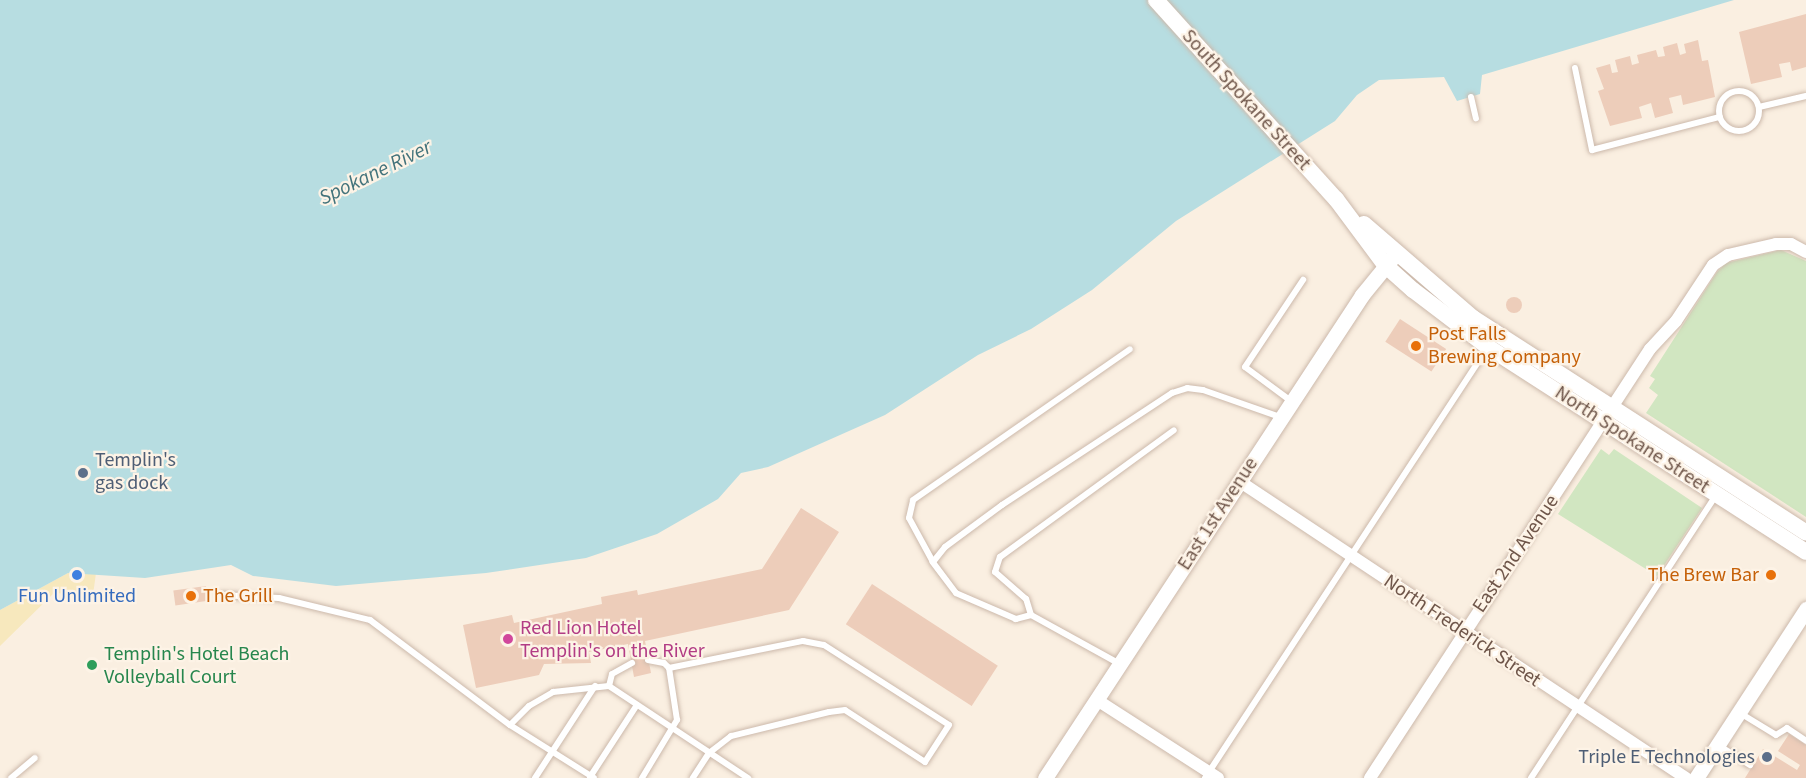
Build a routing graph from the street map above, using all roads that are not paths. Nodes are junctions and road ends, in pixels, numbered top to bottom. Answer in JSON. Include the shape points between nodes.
{"nodes":[{"id":1,"x":1156,"y":0,"type":"edge"},
{"id":2,"x":1575,"y":68,"type":"dead end"},
{"id":3,"x":1806,"y":96,"type":"edge"},
{"id":4,"x":1471,"y":97,"type":"dead end"},
{"id":5,"x":1759,"y":107,"type":"junction"},
{"id":6,"x":1720,"y":117,"type":"junction"},
{"id":7,"x":1476,"y":118,"type":"dead end"},
{"id":8,"x":1336,"y":199,"type":"joint"},
{"id":9,"x":1806,"y":252,"type":"edge"},
{"id":10,"x":1391,"y":259,"type":"junction"},
{"id":11,"x":1303,"y":280,"type":"dead end"},
{"id":12,"x":1488,"y":347,"type":"junction"},
{"id":13,"x":1130,"y":349,"type":"dead end"},
{"id":14,"x":1292,"y":401,"type":"junction"},
{"id":15,"x":1608,"y":414,"type":"junction"},
{"id":16,"x":1281,"y":418,"type":"junction"},
{"id":17,"x":1174,"y":430,"type":"dead end"},
{"id":18,"x":1239,"y":481,"type":"junction"},
{"id":19,"x":1716,"y":494,"type":"junction"},
{"id":20,"x":1806,"y":532,"type":"edge"},
{"id":21,"x":1806,"y":552,"type":"edge"},
{"id":22,"x":1349,"y":556,"type":"junction"},
{"id":23,"x":933,"y":562,"type":"junction"},
{"id":24,"x":221,"y":595,"type":"dead end"},
{"id":25,"x":1806,"y":609,"type":"edge"},
{"id":26,"x":1031,"y":615,"type":"junction"},
{"id":27,"x":1464,"y":632,"type":"junction"},
{"id":28,"x":648,"y":660,"type":"dead end"},
{"id":29,"x":632,"y":663,"type":"dead end"},
{"id":30,"x":1120,"y":664,"type":"junction"},
{"id":31,"x":669,"y":668,"type":"junction"},
{"id":32,"x":595,"y":686,"type":"junction"},
{"id":33,"x":609,"y":686,"type":"junction"},
{"id":34,"x":1097,"y":700,"type":"junction"},
{"id":35,"x":637,"y":705,"type":"junction"},
{"id":36,"x":1576,"y":707,"type":"junction"},
{"id":37,"x":1738,"y":712,"type":"junction"},
{"id":38,"x":510,"y":725,"type":"junction"},
{"id":39,"x":673,"y":729,"type":"junction"},
{"id":40,"x":1806,"y":741,"type":"edge"},
{"id":41,"x":1717,"y":745,"type":"junction"},
{"id":42,"x":552,"y":751,"type":"junction"},
{"id":43,"x":709,"y":753,"type":"junction"},
{"id":44,"x":35,"y":758,"type":"dead end"},
{"id":45,"x":1750,"y":765,"type":"dead end"},
{"id":46,"x":1210,"y":776,"type":"edge"},
{"id":47,"x":591,"y":777,"type":"edge"},
{"id":48,"x":11,"y":778,"type":"edge"},
{"id":49,"x":535,"y":778,"type":"edge"},
{"id":50,"x":642,"y":778,"type":"edge"},
{"id":51,"x":693,"y":778,"type":"edge"},
{"id":52,"x":748,"y":778,"type":"edge"},
{"id":53,"x":1045,"y":778,"type":"edge"},
{"id":54,"x":1370,"y":778,"type":"edge"},
{"id":55,"x":1531,"y":778,"type":"edge"},
{"id":56,"x":1686,"y":778,"type":"edge"},
{"id":57,"x":1696,"y":778,"type":"edge"}],
"edges":[{"from":1,"to":8,"type":"main road","name":"South Spokane Street"},
{"from":2,"to":6,"type":"lane","via":[[1592,150]]},
{"from":3,"to":5,"type":"lane"},
{"from":4,"to":7,"type":"lane"},
{"from":5,"to":6,"type":"lane","via":[[1754,124],[1744,131],[1732,130]]},
{"from":5,"to":6,"type":"lane","via":[[1747,93],[1734,92],[1723,99]]},
{"from":8,"to":10,"type":"main road","name":"North Spokane Street"},
{"from":9,"to":15,"type":"street","name":"East 2nd Avenue","via":[[1784,243],[1717,261]]},
{"from":10,"to":12,"type":"main road","name":"North Spokane Street"},
{"from":10,"to":14,"type":"street","name":"East 1st Avenue"},
{"from":10,"to":15,"type":"main road","name":"North Spokane Street"},
{"from":11,"to":14,"type":"lane","via":[[1245,367]]},
{"from":12,"to":15,"type":"main road","name":"North Spokane Street"},
{"from":12,"to":22,"type":"lane"},
{"from":13,"to":23,"type":"lane","via":[[913,500],[909,519]]},
{"from":14,"to":16,"type":"street","name":"East 1st Avenue"},
{"from":15,"to":19,"type":"main road","name":"North Spokane Street"},
{"from":15,"to":20,"type":"main road","name":"North Spokane Street"},
{"from":15,"to":27,"type":"street","name":"East 2nd Avenue"},
{"from":16,"to":18,"type":"street","name":"East 1st Avenue"},
{"from":16,"to":23,"type":"lane","via":[[1203,390],[1187,388],[1172,393],[1002,506],[945,547]]},
{"from":17,"to":26,"type":"lane","via":[[1000,556],[995,572],[1026,599]]},
{"from":18,"to":22,"type":"street","name":"North Frederick Street"},
{"from":18,"to":30,"type":"street","name":"East 1st Avenue"},
{"from":19,"to":21,"type":"main road","name":"North Spokane Street"},
{"from":19,"to":36,"type":"lane"},
{"from":22,"to":27,"type":"street","name":"North Frederick Street"},
{"from":22,"to":46,"type":"lane"},
{"from":23,"to":26,"type":"lane","via":[[956,593],[1016,619]]},
{"from":24,"to":38,"type":"lane","via":[[279,598],[370,620]]},
{"from":25,"to":37,"type":"street"},
{"from":26,"to":30,"type":"lane"},
{"from":27,"to":36,"type":"street","name":"North Frederick Street"},
{"from":27,"to":54,"type":"street","name":"East 2nd Avenue"},
{"from":28,"to":31,"type":"lane"},
{"from":29,"to":33,"type":"lane","via":[[612,674]]},
{"from":30,"to":34,"type":"street","name":"East 1st Avenue"},
{"from":31,"to":39,"type":"lane","via":[[677,720]]},
{"from":31,"to":43,"type":"lane","via":[[812,640],[949,725],[925,762],[845,710],[731,735]]},
{"from":32,"to":33,"type":"lane"},
{"from":32,"to":38,"type":"lane","via":[[553,692],[529,706]]},
{"from":32,"to":42,"type":"lane"},
{"from":33,"to":35,"type":"lane"},
{"from":34,"to":46,"type":"street"},
{"from":34,"to":53,"type":"street","name":"East 1st Avenue"},
{"from":35,"to":39,"type":"lane"},
{"from":35,"to":47,"type":"lane"},
{"from":36,"to":55,"type":"lane"},
{"from":36,"to":56,"type":"street","name":"North Frederick Street"},
{"from":37,"to":40,"type":"lane","via":[[1776,735],[1787,728]]},
{"from":37,"to":41,"type":"street"},
{"from":38,"to":42,"type":"lane"},
{"from":39,"to":43,"type":"lane"},
{"from":39,"to":50,"type":"lane"},
{"from":41,"to":45,"type":"lane"},
{"from":41,"to":57,"type":"street"},
{"from":42,"to":47,"type":"lane"},
{"from":42,"to":49,"type":"lane"},
{"from":43,"to":51,"type":"lane"},
{"from":43,"to":52,"type":"lane"},
{"from":44,"to":48,"type":"lane"}]}
